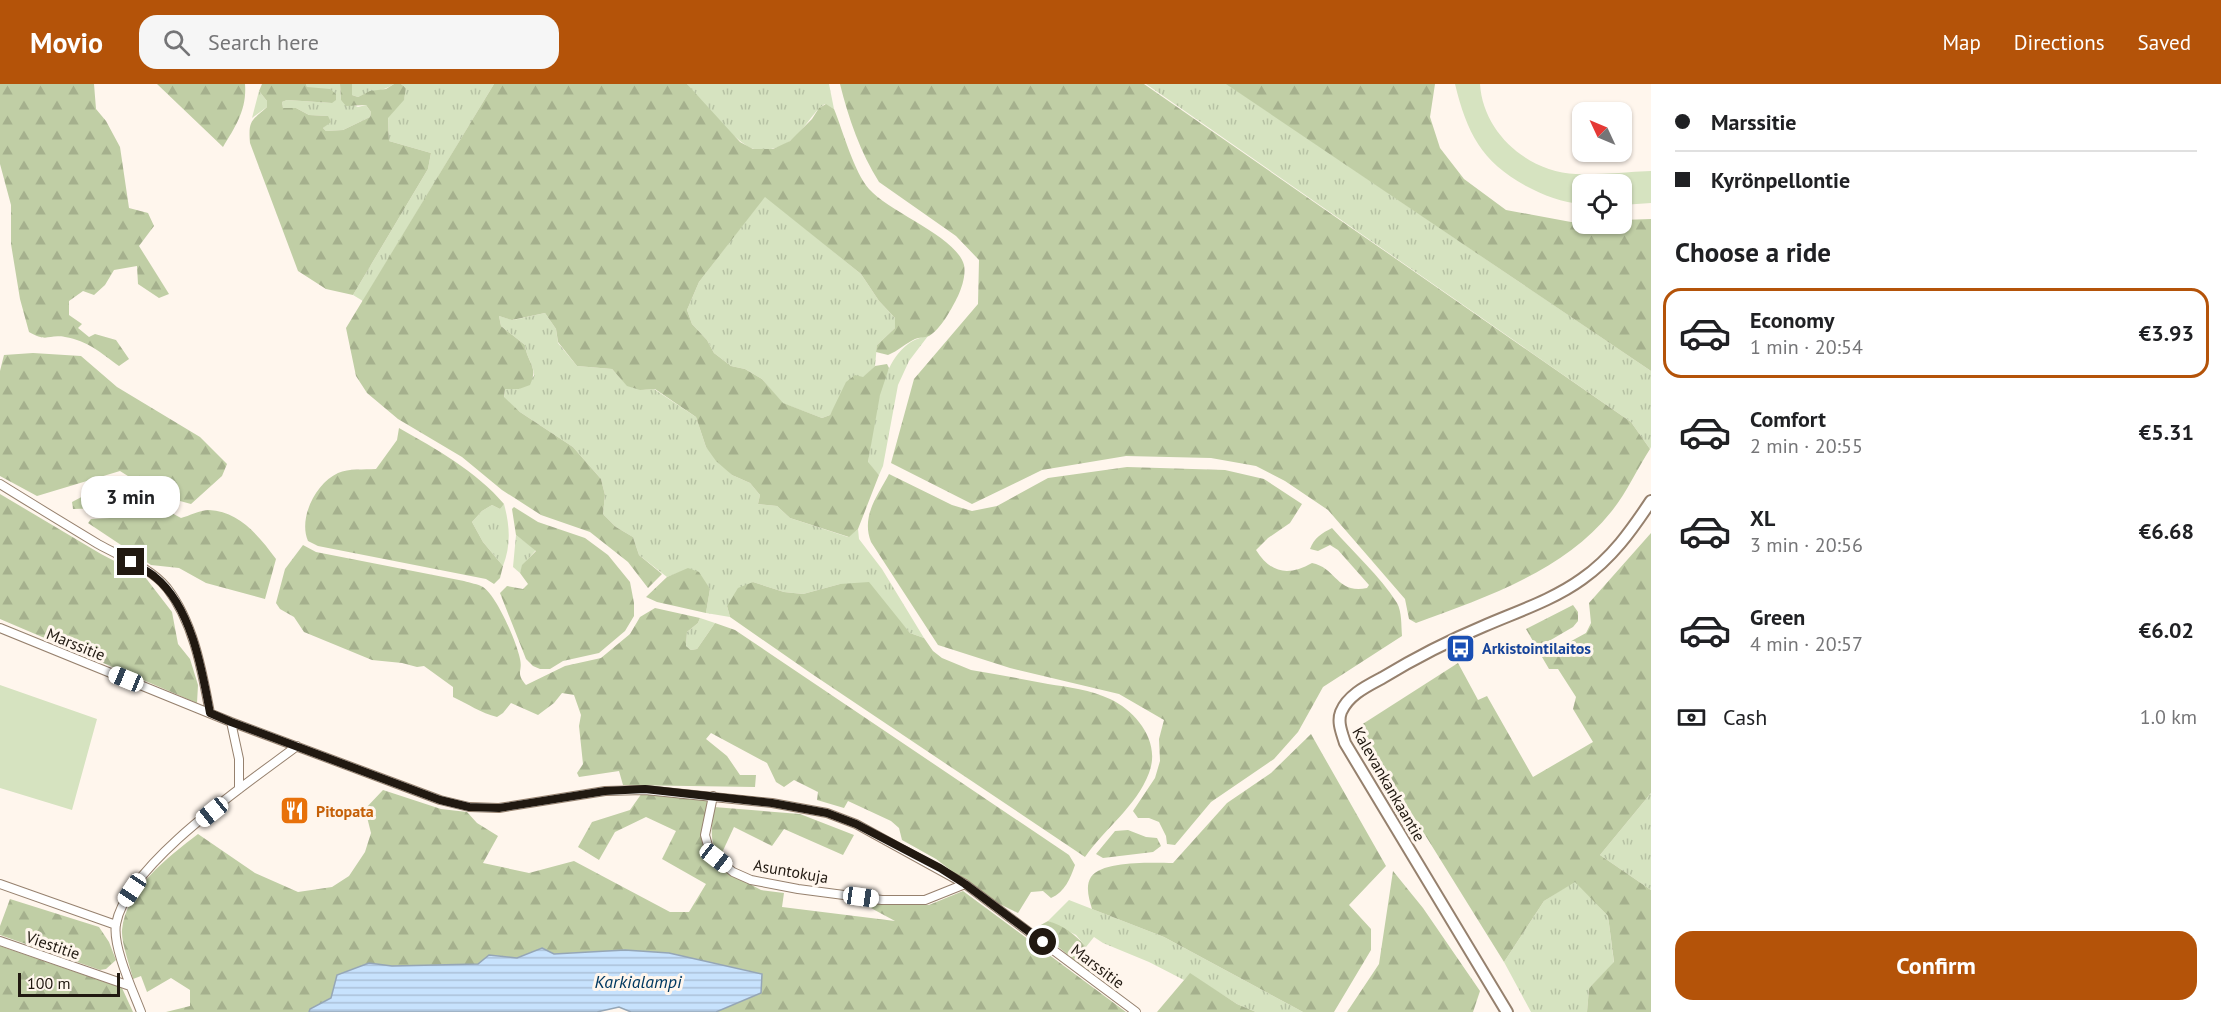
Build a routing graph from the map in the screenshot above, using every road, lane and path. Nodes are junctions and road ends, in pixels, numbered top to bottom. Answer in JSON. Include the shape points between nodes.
{"nodes":[{"id":1,"x":0,"y":484,"type":"edge"},
{"id":2,"x":1651,"y":501,"type":"edge"},
{"id":3,"x":0,"y":628,"type":"edge"},
{"id":4,"x":210,"y":713,"type":"junction"},
{"id":5,"x":231,"y":722,"type":"junction"},
{"id":6,"x":297,"y":746,"type":"junction"},
{"id":7,"x":239,"y":789,"type":"junction"},
{"id":8,"x":713,"y":796,"type":"junction"},
{"id":9,"x":0,"y":884,"type":"edge"},
{"id":10,"x":965,"y":884,"type":"junction"},
{"id":11,"x":116,"y":925,"type":"junction"},
{"id":12,"x":0,"y":941,"type":"edge"},
{"id":13,"x":130,"y":986,"type":"junction"},
{"id":14,"x":141,"y":1012,"type":"edge"},
{"id":15,"x":1136,"y":1012,"type":"edge"},
{"id":16,"x":1507,"y":1012,"type":"edge"}],
"edges":[{"from":1,"to":4,"type":"street","via":[[147,571],[166,587],[195,645]]},
{"from":2,"to":16,"type":"street","name":"Kalevankankaantie","via":[[1621,545],[1582,580],[1402,665],[1359,691],[1340,713],[1345,743]]},
{"from":3,"to":4,"type":"street","name":"Marssitie"},
{"from":4,"to":5,"type":"street","name":"Marssitie"},
{"from":5,"to":6,"type":"street","name":"Marssitie"},
{"from":5,"to":7,"type":"street","via":[[239,759]]},
{"from":6,"to":7,"type":"street"},
{"from":6,"to":8,"type":"street","name":"Marssitie","via":[[440,800],[469,807],[499,808],[605,791],[645,789]]},
{"from":7,"to":11,"type":"street","via":[[161,855],[140,878],[124,902]]},
{"from":8,"to":10,"type":"street","name":"Marssitie","via":[[827,813],[856,824]]},
{"from":8,"to":10,"type":"street","name":"Asuntokuja","via":[[705,835],[709,849],[733,872],[751,880],[882,900],[925,900]]},
{"from":9,"to":11,"type":"street"},
{"from":10,"to":15,"type":"street","name":"Marssitie"},
{"from":11,"to":13,"type":"street","via":[[116,939]]},
{"from":12,"to":13,"type":"street","name":"Viestitie"},
{"from":13,"to":14,"type":"street"}]}
